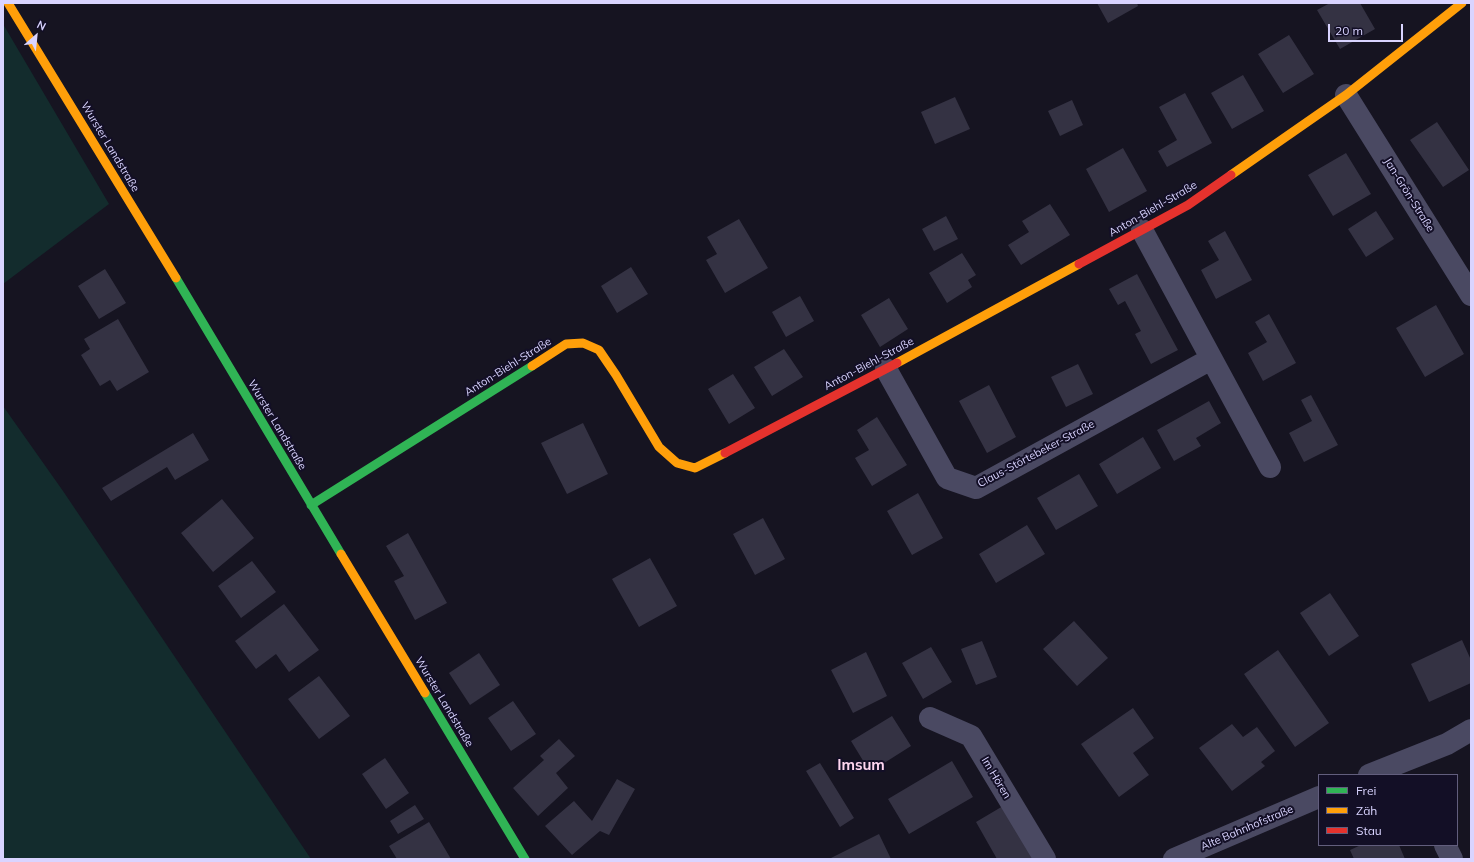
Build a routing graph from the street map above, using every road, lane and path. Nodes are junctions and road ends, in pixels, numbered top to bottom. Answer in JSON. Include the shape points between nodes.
{"nodes":[{"id":1,"x":8,"y":3,"type":"edge"},
{"id":2,"x":1462,"y":3,"type":"edge"},
{"id":3,"x":1346,"y":95,"type":"junction"},
{"id":4,"x":1142,"y":230,"type":"junction"},
{"id":5,"x":1471,"y":295,"type":"edge"},
{"id":6,"x":1211,"y":359,"type":"junction"},
{"id":7,"x":886,"y":369,"type":"junction"},
{"id":8,"x":1270,"y":467,"type":"dead end"},
{"id":9,"x":311,"y":505,"type":"junction"},
{"id":10,"x":930,"y":718,"type":"dead end"},
{"id":11,"x":1471,"y":730,"type":"edge"},
{"id":12,"x":1406,"y":768,"type":"edge"},
{"id":13,"x":1374,"y":774,"type":"edge"},
{"id":14,"x":1318,"y":796,"type":"edge"},
{"id":15,"x":1446,"y":846,"type":"edge"},
{"id":16,"x":525,"y":859,"type":"edge"},
{"id":17,"x":1045,"y":859,"type":"edge"},
{"id":18,"x":1174,"y":859,"type":"edge"},
{"id":19,"x":1452,"y":859,"type":"edge"}],
"edges":[{"from":1,"to":9,"type":"street","name":"Wurster Landstraße"},
{"from":2,"to":3,"type":"street","name":"Anton-Biehl-Straße"},
{"from":3,"to":4,"type":"street","name":"Anton-Biehl-Straße","via":[[1188,205]]},
{"from":3,"to":5,"type":"street","name":"Jan-Grön-Straße"},
{"from":4,"to":6,"type":"street"},
{"from":4,"to":7,"type":"street","name":"Anton-Biehl-Straße"},
{"from":6,"to":7,"type":"street","name":"Claus-Störtebeker-Straße","via":[[976,488],[947,478]]},
{"from":6,"to":8,"type":"street"},
{"from":7,"to":9,"type":"street","name":"Anton-Biehl-Straße","via":[[695,468],[677,463],[659,447],[599,350],[583,343],[566,344]]},
{"from":9,"to":16,"type":"street","name":"Wurster Landstraße"},
{"from":10,"to":17,"type":"street","name":"Im Hören","via":[[971,736]]},
{"from":11,"to":12,"type":"street"},
{"from":12,"to":13,"type":"street"},
{"from":14,"to":18,"type":"street","name":"Alte Bahnhofstraße"},
{"from":15,"to":19,"type":"street"}]}
